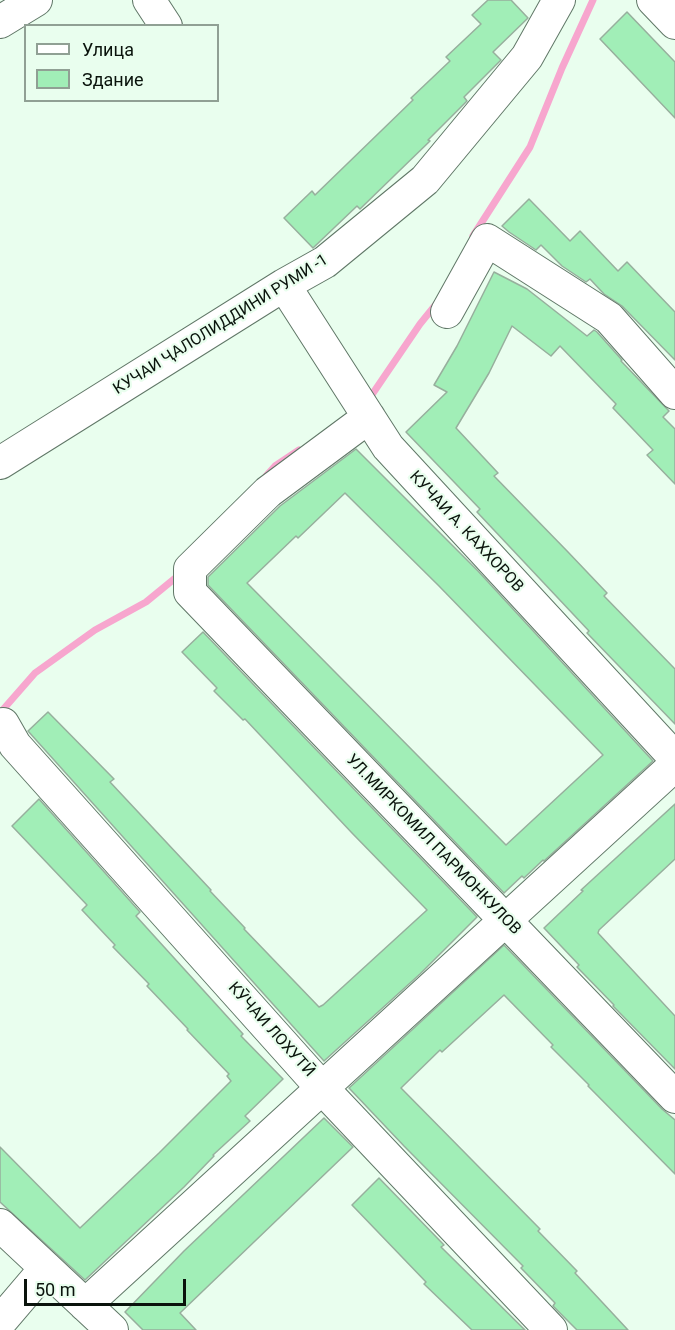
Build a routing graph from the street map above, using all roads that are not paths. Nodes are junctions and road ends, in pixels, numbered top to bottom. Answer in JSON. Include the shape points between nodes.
{"nodes":[{"id":1,"x":36,"y":0,"type":"edge"},
{"id":2,"x":149,"y":0,"type":"edge"},
{"id":3,"x":559,"y":0,"type":"edge"},
{"id":4,"x":653,"y":0,"type":"edge"},
{"id":5,"x":0,"y":22,"type":"edge"},
{"id":6,"x":675,"y":22,"type":"edge"},
{"id":7,"x":165,"y":24,"type":"edge"},
{"id":8,"x":284,"y":285,"type":"junction"},
{"id":9,"x":447,"y":312,"type":"dead end"},
{"id":10,"x":675,"y":393,"type":"edge"},
{"id":11,"x":369,"y":417,"type":"junction"},
{"id":12,"x":0,"y":462,"type":"edge"},
{"id":13,"x":0,"y":725,"type":"edge"},
{"id":14,"x":675,"y":758,"type":"edge"},
{"id":15,"x":675,"y":765,"type":"edge"},
{"id":16,"x":504,"y":919,"type":"junction"},
{"id":17,"x":322,"y":1088,"type":"junction"},
{"id":18,"x":675,"y":1097,"type":"edge"},
{"id":19,"x":0,"y":1225,"type":"edge"},
{"id":20,"x":46,"y":1268,"type":"junction"},
{"id":21,"x":85,"y":1305,"type":"junction"},
{"id":22,"x":0,"y":1322,"type":"edge"},
{"id":23,"x":112,"y":1330,"type":"edge"},
{"id":24,"x":550,"y":1330,"type":"edge"}],
"edges":[{"from":1,"to":5,"type":"street"},
{"from":2,"to":7,"type":"street"},
{"from":3,"to":8,"type":"street","name":"КУЧАИ ҶАЛОЛИДДИНИ РУМИ -1","via":[[527,57],[425,180],[325,262]]},
{"from":4,"to":6,"type":"street"},
{"from":8,"to":11,"type":"street","name":"КУЧАИ А. КАХХОРОВ"},
{"from":8,"to":12,"type":"street","name":"КУЧАИ ҶАЛОЛИДДИНИ РУМИ -1"},
{"from":9,"to":10,"type":"street","via":[[487,240],[609,318]]},
{"from":11,"to":14,"type":"street","name":"КУЧАИ А. КАХХОРОВ","via":[[388,447]]},
{"from":11,"to":16,"type":"street","name":"УЛ.МИРКОМИЛ ПАРМОНКУЛОВ","via":[[268,492],[190,569],[190,592]]},
{"from":13,"to":17,"type":"street","name":"КӮЧАИ ЛОХУТӢ"},
{"from":15,"to":16,"type":"street"},
{"from":16,"to":17,"type":"street"},
{"from":16,"to":18,"type":"street","name":"УЛ.МИРКОМИЛ ПАРМОНКУЛОВ"},
{"from":17,"to":21,"type":"street"},
{"from":17,"to":24,"type":"street","name":"КӮЧАИ ЛОХУТӢ"},
{"from":19,"to":20,"type":"street"},
{"from":20,"to":21,"type":"street"},
{"from":20,"to":22,"type":"street"},
{"from":21,"to":23,"type":"street"}]}
